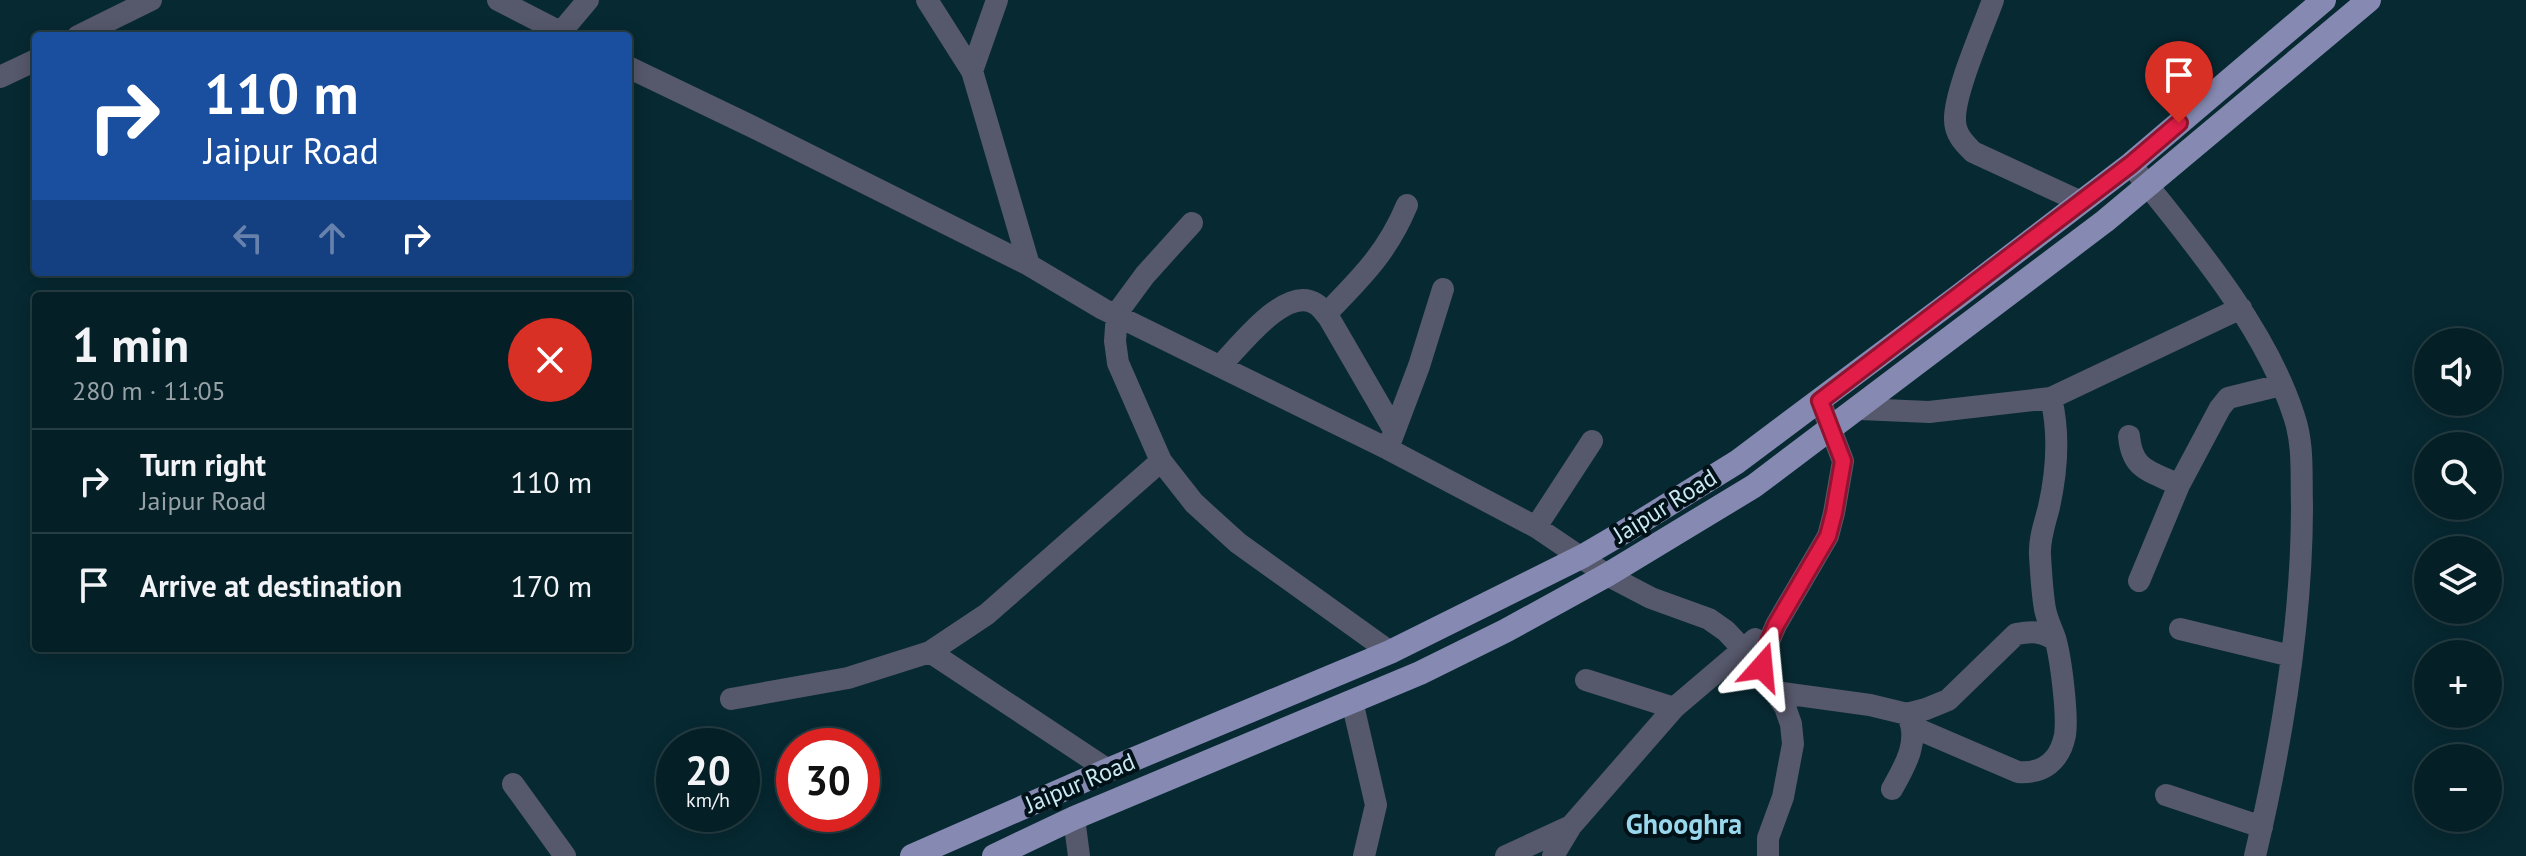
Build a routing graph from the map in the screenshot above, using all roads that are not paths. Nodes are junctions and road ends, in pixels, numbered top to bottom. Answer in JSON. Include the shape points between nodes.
{"nodes":[{"id":1,"x":151,"y":0,"type":"edge"},
{"id":2,"x":498,"y":0,"type":"edge"},
{"id":3,"x":588,"y":0,"type":"edge"},
{"id":4,"x":927,"y":0,"type":"edge"},
{"id":5,"x":997,"y":0,"type":"edge"},
{"id":6,"x":1993,"y":0,"type":"edge"},
{"id":7,"x":2324,"y":0,"type":"edge"},
{"id":8,"x":2369,"y":0,"type":"edge"},
{"id":9,"x":522,"y":6,"type":"edge"},
{"id":10,"x":86,"y":32,"type":"edge"},
{"id":11,"x":562,"y":32,"type":"edge"},
{"id":12,"x":566,"y":32,"type":"edge"},
{"id":13,"x":32,"y":62,"type":"edge"},
{"id":14,"x":632,"y":69,"type":"edge"},
{"id":15,"x":972,"y":71,"type":"junction"},
{"id":16,"x":0,"y":77,"type":"edge"},
{"id":17,"x":2131,"y":164,"type":"junction"},
{"id":18,"x":2148,"y":185,"type":"junction"},
{"id":19,"x":2079,"y":201,"type":"junction"},
{"id":20,"x":1407,"y":205,"type":"dead end"},
{"id":21,"x":1192,"y":223,"type":"dead end"},
{"id":22,"x":1029,"y":265,"type":"junction"},
{"id":23,"x":1443,"y":289,"type":"dead end"},
{"id":24,"x":2241,"y":308,"type":"junction"},
{"id":25,"x":1117,"y":313,"type":"junction"},
{"id":26,"x":1326,"y":314,"type":"junction"},
{"id":27,"x":1221,"y":365,"type":"junction"},
{"id":28,"x":2281,"y":385,"type":"junction"},
{"id":29,"x":2051,"y":398,"type":"junction"},
{"id":30,"x":1820,"y":401,"type":"junction"},
{"id":31,"x":1860,"y":409,"type":"junction"},
{"id":32,"x":1831,"y":426,"type":"junction"},
{"id":33,"x":2129,"y":436,"type":"dead end"},
{"id":34,"x":1391,"y":440,"type":"junction"},
{"id":35,"x":1592,"y":441,"type":"dead end"},
{"id":36,"x":1161,"y":461,"type":"junction"},
{"id":37,"x":2179,"y":485,"type":"junction"},
{"id":38,"x":1536,"y":527,"type":"junction"},
{"id":39,"x":1583,"y":556,"type":"junction"},
{"id":40,"x":1607,"y":575,"type":"junction"},
{"id":41,"x":2139,"y":581,"type":"dead end"},
{"id":42,"x":1776,"y":625,"type":"junction"},
{"id":43,"x":2180,"y":629,"type":"dead end"},
{"id":44,"x":2055,"y":640,"type":"junction"},
{"id":45,"x":1742,"y":648,"type":"junction"},
{"id":46,"x":930,"y":652,"type":"junction"},
{"id":47,"x":1390,"y":652,"type":"junction"},
{"id":48,"x":2291,"y":656,"type":"junction"},
{"id":49,"x":1586,"y":680,"type":"dead end"},
{"id":50,"x":1776,"y":692,"type":"junction"},
{"id":51,"x":731,"y":699,"type":"dead end"},
{"id":52,"x":1352,"y":701,"type":"junction"},
{"id":53,"x":1674,"y":708,"type":"junction"},
{"id":54,"x":1910,"y":721,"type":"junction"},
{"id":55,"x":1099,"y":774,"type":"junction"},
{"id":56,"x":513,"y":784,"type":"dead end"},
{"id":57,"x":1892,"y":789,"type":"dead end"},
{"id":58,"x":2166,"y":795,"type":"dead end"},
{"id":59,"x":1102,"y":806,"type":"junction"},
{"id":60,"x":1074,"y":818,"type":"junction"},
{"id":61,"x":1571,"y":826,"type":"junction"},
{"id":62,"x":2262,"y":827,"type":"junction"},
{"id":63,"x":565,"y":856,"type":"edge"},
{"id":64,"x":912,"y":856,"type":"edge"},
{"id":65,"x":994,"y":856,"type":"edge"},
{"id":66,"x":1079,"y":856,"type":"edge"},
{"id":67,"x":1364,"y":856,"type":"edge"},
{"id":68,"x":1506,"y":856,"type":"edge"},
{"id":69,"x":1553,"y":856,"type":"edge"},
{"id":70,"x":1768,"y":856,"type":"edge"},
{"id":71,"x":2255,"y":856,"type":"edge"}],
"edges":[{"from":1,"to":10,"type":"street"},
{"from":2,"to":9,"type":"street"},
{"from":3,"to":12,"type":"street"},
{"from":4,"to":15,"type":"street"},
{"from":5,"to":15,"type":"street"},
{"from":6,"to":19,"type":"street","via":[[1958,100],[1955,122],[1960,139],[1973,152]]},
{"from":7,"to":17,"type":"main road","name":"Jaipur Road"},
{"from":8,"to":18,"type":"main road","name":"Jaipur Road"},
{"from":9,"to":11,"type":"street"},
{"from":13,"to":16,"type":"street"},
{"from":14,"to":22,"type":"street"},
{"from":15,"to":22,"type":"street"},
{"from":17,"to":18,"type":"street"},
{"from":17,"to":19,"type":"main road","name":"Jaipur Road"},
{"from":18,"to":24,"type":"street"},
{"from":18,"to":31,"type":"main road","name":"Jaipur Road"},
{"from":19,"to":30,"type":"main road","name":"Jaipur Road"},
{"from":20,"to":26,"type":"street","via":[[1373,265]]},
{"from":21,"to":25,"type":"street"},
{"from":22,"to":25,"type":"street"},
{"from":23,"to":34,"type":"street"},
{"from":24,"to":28,"type":"street"},
{"from":24,"to":29,"type":"street"},
{"from":25,"to":27,"type":"street"},
{"from":25,"to":36,"type":"street","via":[[1118,363]]},
{"from":26,"to":27,"type":"street","via":[[1315,303],[1301,300],[1280,306]]},
{"from":26,"to":34,"type":"street"},
{"from":27,"to":34,"type":"street"},
{"from":28,"to":37,"type":"street","via":[[2228,398]]},
{"from":28,"to":48,"type":"street","via":[[2300,438],[2302,561]]},
{"from":29,"to":31,"type":"street","via":[[1929,412]]},
{"from":29,"to":44,"type":"street","via":[[2057,456],[2040,557],[2045,609]]},
{"from":30,"to":32,"type":"street"},
{"from":30,"to":39,"type":"main road","name":"Jaipur Road","via":[[1737,462]]},
{"from":31,"to":32,"type":"main road","name":"Jaipur Road"},
{"from":32,"to":40,"type":"main road","name":"Jaipur Road","via":[[1754,486]]},
{"from":32,"to":42,"type":"street","via":[[1843,461],[1828,536]]},
{"from":33,"to":37,"type":"street","via":[[2136,463]]},
{"from":34,"to":38,"type":"street"},
{"from":35,"to":38,"type":"street"},
{"from":36,"to":46,"type":"street","via":[[999,604]]},
{"from":36,"to":47,"type":"street","via":[[1194,503],[1238,543]]},
{"from":37,"to":41,"type":"street"},
{"from":38,"to":39,"type":"street"},
{"from":39,"to":40,"type":"street"},
{"from":39,"to":47,"type":"main road","name":"Jaipur Road"},
{"from":40,"to":45,"type":"street","via":[[1709,619]]},
{"from":40,"to":52,"type":"main road","name":"Jaipur Road","via":[[1505,631]]},
{"from":42,"to":45,"type":"street"},
{"from":42,"to":50,"type":"street","via":[[1762,667]]},
{"from":43,"to":48,"type":"street"},
{"from":44,"to":54,"type":"street","via":[[2045,633],[2016,634],[1948,700]]},
{"from":44,"to":54,"type":"street","via":[[2065,738],[2042,771],[2018,772]]},
{"from":45,"to":53,"type":"street"},
{"from":46,"to":51,"type":"street","via":[[848,678]]},
{"from":46,"to":55,"type":"street"},
{"from":47,"to":55,"type":"main road","name":"Jaipur Road"},
{"from":48,"to":62,"type":"street"},
{"from":49,"to":53,"type":"street"},
{"from":50,"to":54,"type":"street","via":[[1870,705]]},
{"from":50,"to":70,"type":"street","via":[[1791,724],[1793,744]]},
{"from":52,"to":59,"type":"main road","name":"Jaipur Road"},
{"from":52,"to":67,"type":"street","via":[[1376,805]]},
{"from":53,"to":61,"type":"street"},
{"from":54,"to":57,"type":"street","via":[[1907,762]]},
{"from":55,"to":59,"type":"main road"},
{"from":55,"to":64,"type":"main road","name":"Jaipur Road"},
{"from":56,"to":63,"type":"street"},
{"from":58,"to":62,"type":"street"},
{"from":59,"to":60,"type":"main road","name":"Jaipur Road"},
{"from":60,"to":65,"type":"main road","name":"Jaipur Road"},
{"from":60,"to":66,"type":"street"},
{"from":61,"to":68,"type":"street"},
{"from":61,"to":69,"type":"street"},
{"from":62,"to":71,"type":"street"}]}
